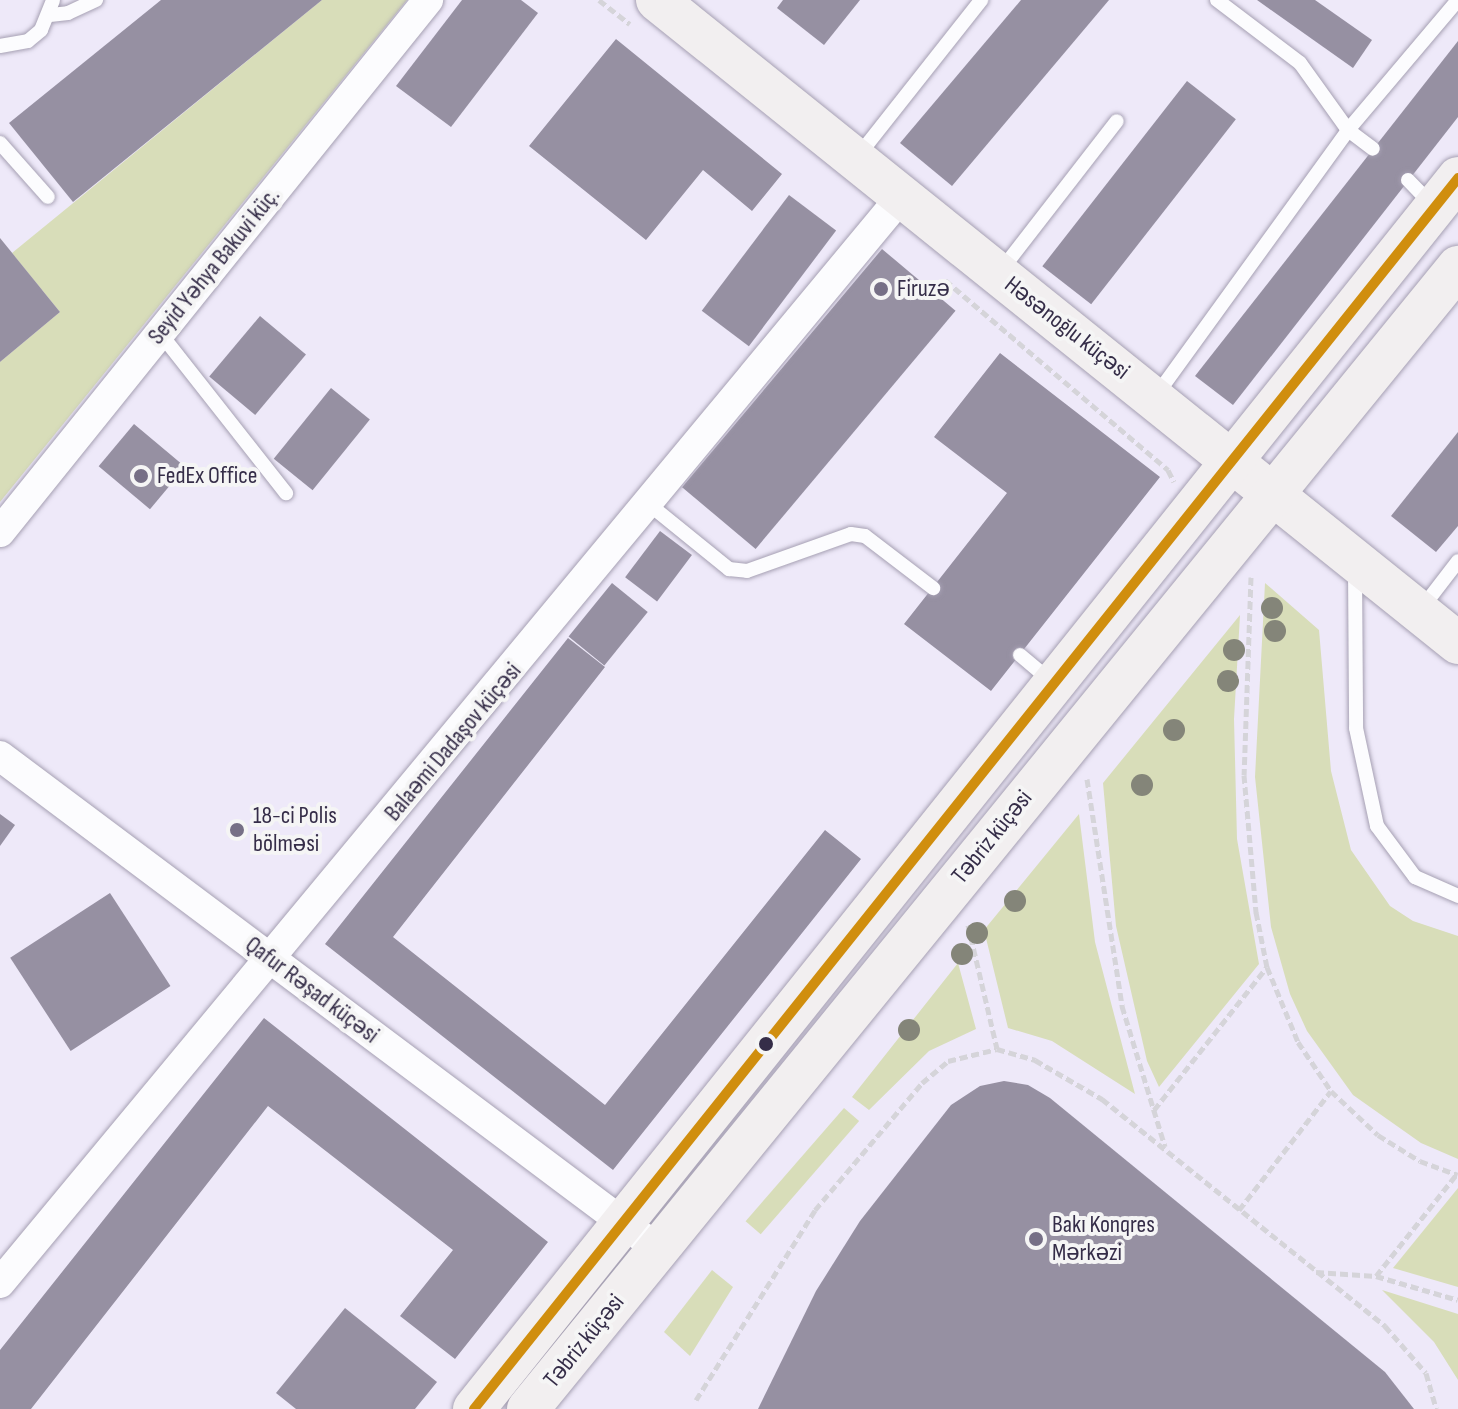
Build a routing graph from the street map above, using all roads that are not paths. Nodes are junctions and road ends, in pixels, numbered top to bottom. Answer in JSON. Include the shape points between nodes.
{"nodes":[{"id":1,"x":96,"y":0,"type":"edge"},
{"id":2,"x":428,"y":0,"type":"edge"},
{"id":3,"x":981,"y":0,"type":"edge"},
{"id":4,"x":1217,"y":0,"type":"edge"},
{"id":5,"x":1458,"y":0,"type":"edge"},
{"id":6,"x":666,"y":3,"type":"edge"},
{"id":7,"x":52,"y":8,"type":"edge"},
{"id":8,"x":0,"y":46,"type":"edge"},
{"id":9,"x":1117,"y":121,"type":"dead end"},
{"id":10,"x":1348,"y":130,"type":"junction"},
{"id":11,"x":0,"y":143,"type":"edge"},
{"id":12,"x":1373,"y":149,"type":"dead end"},
{"id":13,"x":855,"y":160,"type":"junction"},
{"id":14,"x":1433,"y":189,"type":"edge"},
{"id":15,"x":48,"y":197,"type":"dead end"},
{"id":16,"x":901,"y":197,"type":"junction"},
{"id":17,"x":1458,"y":267,"type":"edge"},
{"id":18,"x":999,"y":274,"type":"junction"},
{"id":19,"x":160,"y":333,"type":"junction"},
{"id":20,"x":1155,"y":398,"type":"junction"},
{"id":21,"x":1232,"y":460,"type":"junction"},
{"id":22,"x":286,"y":493,"type":"dead end"},
{"id":23,"x":1272,"y":496,"type":"junction"},
{"id":24,"x":650,"y":505,"type":"junction"},
{"id":25,"x":0,"y":532,"type":"edge"},
{"id":26,"x":1458,"y":561,"type":"edge"},
{"id":27,"x":1355,"y":565,"type":"junction"},
{"id":28,"x":933,"y":588,"type":"dead end"},
{"id":29,"x":1419,"y":611,"type":"junction"},
{"id":30,"x":1458,"y":643,"type":"edge"},
{"id":31,"x":1020,"y":655,"type":"dead end"},
{"id":32,"x":1053,"y":682,"type":"junction"},
{"id":33,"x":0,"y":756,"type":"edge"},
{"id":34,"x":1458,"y":896,"type":"edge"},
{"id":35,"x":272,"y":960,"type":"junction"},
{"id":36,"x":624,"y":1223,"type":"junction"},
{"id":37,"x":658,"y":1249,"type":"junction"},
{"id":38,"x":0,"y":1283,"type":"edge"},
{"id":39,"x":474,"y":1409,"type":"edge"},
{"id":40,"x":528,"y":1409,"type":"edge"}],
"edges":[{"from":1,"to":7,"type":"lane","via":[[68,13]]},
{"from":2,"to":19,"type":"street","name":"Seyid Yəhya Bakuvi küç."},
{"from":3,"to":13,"type":"lane"},
{"from":4,"to":10,"type":"lane","via":[[1300,63]]},
{"from":5,"to":10,"type":"lane"},
{"from":6,"to":13,"type":"main road"},
{"from":7,"to":8,"type":"lane","via":[[28,41]]},
{"from":9,"to":18,"type":"lane"},
{"from":10,"to":12,"type":"lane"},
{"from":10,"to":20,"type":"lane"},
{"from":11,"to":15,"type":"lane"},
{"from":13,"to":16,"type":"main road","name":"Həsənoğlu küçəsi"},
{"from":14,"to":21,"type":"main road","name":"Təbriz küçəsi"},
{"from":16,"to":18,"type":"main road","name":"Həsənoğlu küçəsi"},
{"from":16,"to":24,"type":"street","name":"Balaəmi Dadaşov küçəsi"},
{"from":17,"to":23,"type":"main road","name":"Təbriz küçəsi"},
{"from":18,"to":20,"type":"main road","name":"Həsənoğlu küçəsi"},
{"from":19,"to":22,"type":"lane"},
{"from":19,"to":25,"type":"street","name":"Seyid Yəhya Bakuvi küç."},
{"from":20,"to":21,"type":"main road","name":"Həsənoğlu küçəsi"},
{"from":21,"to":23,"type":"main road","name":"Həsənoğlu küçəsi"},
{"from":21,"to":32,"type":"main road","name":"Təbriz küçəsi"},
{"from":23,"to":27,"type":"main road"},
{"from":23,"to":37,"type":"main road","name":"Təbriz küçəsi"},
{"from":24,"to":28,"type":"lane","via":[[729,569],[747,571],[851,534],[865,536]]},
{"from":24,"to":35,"type":"street","name":"Balaəmi Dadaşov küçəsi"},
{"from":26,"to":29,"type":"lane"},
{"from":27,"to":29,"type":"main road"},
{"from":27,"to":34,"type":"lane","via":[[1356,728],[1377,826],[1415,877]]},
{"from":29,"to":30,"type":"main road"},
{"from":31,"to":32,"type":"lane"},
{"from":32,"to":36,"type":"main road","name":"Təbriz küçəsi"},
{"from":33,"to":35,"type":"street","name":"Qafur Rəşad küçəsi"},
{"from":35,"to":36,"type":"street","name":"Qafur Rəşad küçəsi"},
{"from":35,"to":38,"type":"street","name":"Balaəmi Dadaşov küçəsi"},
{"from":36,"to":37,"type":"street","name":"Qafur Rəşad küçəsi"},
{"from":36,"to":39,"type":"main road","name":"Təbriz küçəsi"},
{"from":37,"to":40,"type":"main road","name":"Təbriz küçəsi"}]}
